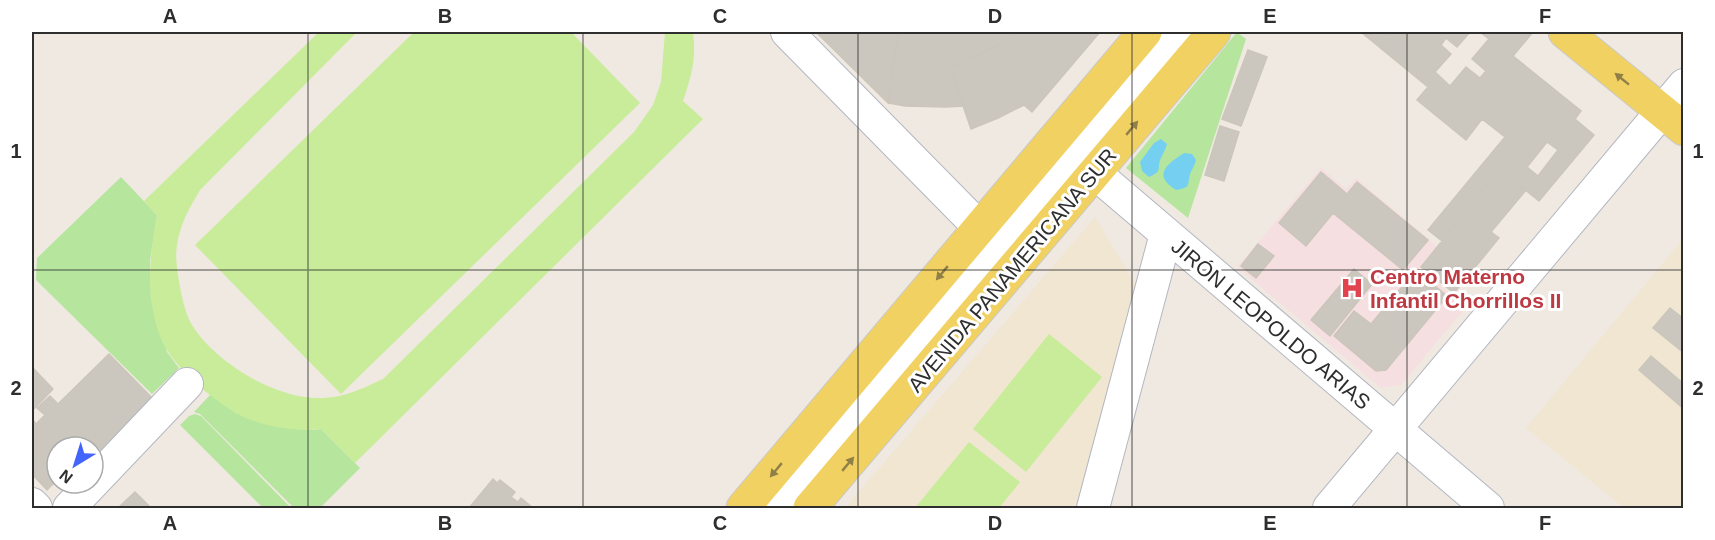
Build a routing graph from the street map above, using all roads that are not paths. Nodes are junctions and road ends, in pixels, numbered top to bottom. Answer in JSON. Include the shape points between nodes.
{"nodes":[{"id":1,"x":787,"y":32,"type":"edge"},
{"id":2,"x":1127,"y":32,"type":"edge"},
{"id":3,"x":1145,"y":32,"type":"edge"},
{"id":4,"x":1179,"y":32,"type":"edge"},
{"id":5,"x":1214,"y":32,"type":"edge"},
{"id":6,"x":1565,"y":32,"type":"edge"},
{"id":7,"x":1683,"y":85,"type":"edge"},
{"id":8,"x":1673,"y":120,"type":"edge"},
{"id":9,"x":1075,"y":156,"type":"junction"},
{"id":10,"x":977,"y":224,"type":"junction"},
{"id":11,"x":1166,"y":234,"type":"junction"},
{"id":12,"x":188,"y":384,"type":"dead end"},
{"id":13,"x":1395,"y":429,"type":"junction"},
{"id":14,"x":32,"y":504,"type":"edge"},
{"id":15,"x":36,"y":508,"type":"edge"},
{"id":16,"x":69,"y":508,"type":"edge"},
{"id":17,"x":743,"y":508,"type":"edge"},
{"id":18,"x":779,"y":508,"type":"edge"},
{"id":19,"x":810,"y":508,"type":"edge"},
{"id":20,"x":1093,"y":508,"type":"edge"},
{"id":21,"x":1329,"y":508,"type":"edge"},
{"id":22,"x":1488,"y":508,"type":"edge"}],
"edges":[{"from":1,"to":10,"type":"street"},
{"from":2,"to":10,"type":"street","via":[[994,189]]},
{"from":3,"to":9,"type":"main road","name":"AVENIDA PANAMERICANA SUR"},
{"from":4,"to":9,"type":"street"},
{"from":9,"to":5,"type":"main road","name":"AVENIDA PANAMERICANA SUR","one_way":true},
{"from":8,"to":6,"type":"main road","one_way":true},
{"from":7,"to":8,"type":"street"},
{"from":8,"to":13,"type":"street"},
{"from":9,"to":10,"type":"main road","name":"AVENIDA PANAMERICANA SUR"},
{"from":9,"to":11,"type":"street","name":"JIRÓN LEOPOLDO ARIAS"},
{"from":9,"to":18,"type":"street"},
{"from":19,"to":9,"type":"main road","name":"AVENIDA PANAMERICANA SUR","one_way":true},
{"from":10,"to":17,"type":"main road","name":"AVENIDA PANAMERICANA SUR","one_way":true},
{"from":11,"to":13,"type":"street","name":"JIRÓN LEOPOLDO ARIAS"},
{"from":11,"to":20,"type":"street"},
{"from":12,"to":16,"type":"street"},
{"from":13,"to":21,"type":"street"},
{"from":13,"to":22,"type":"street","name":"JIRÓN LEOPOLDO ARIAS"},
{"from":14,"to":15,"type":"street"}]}
